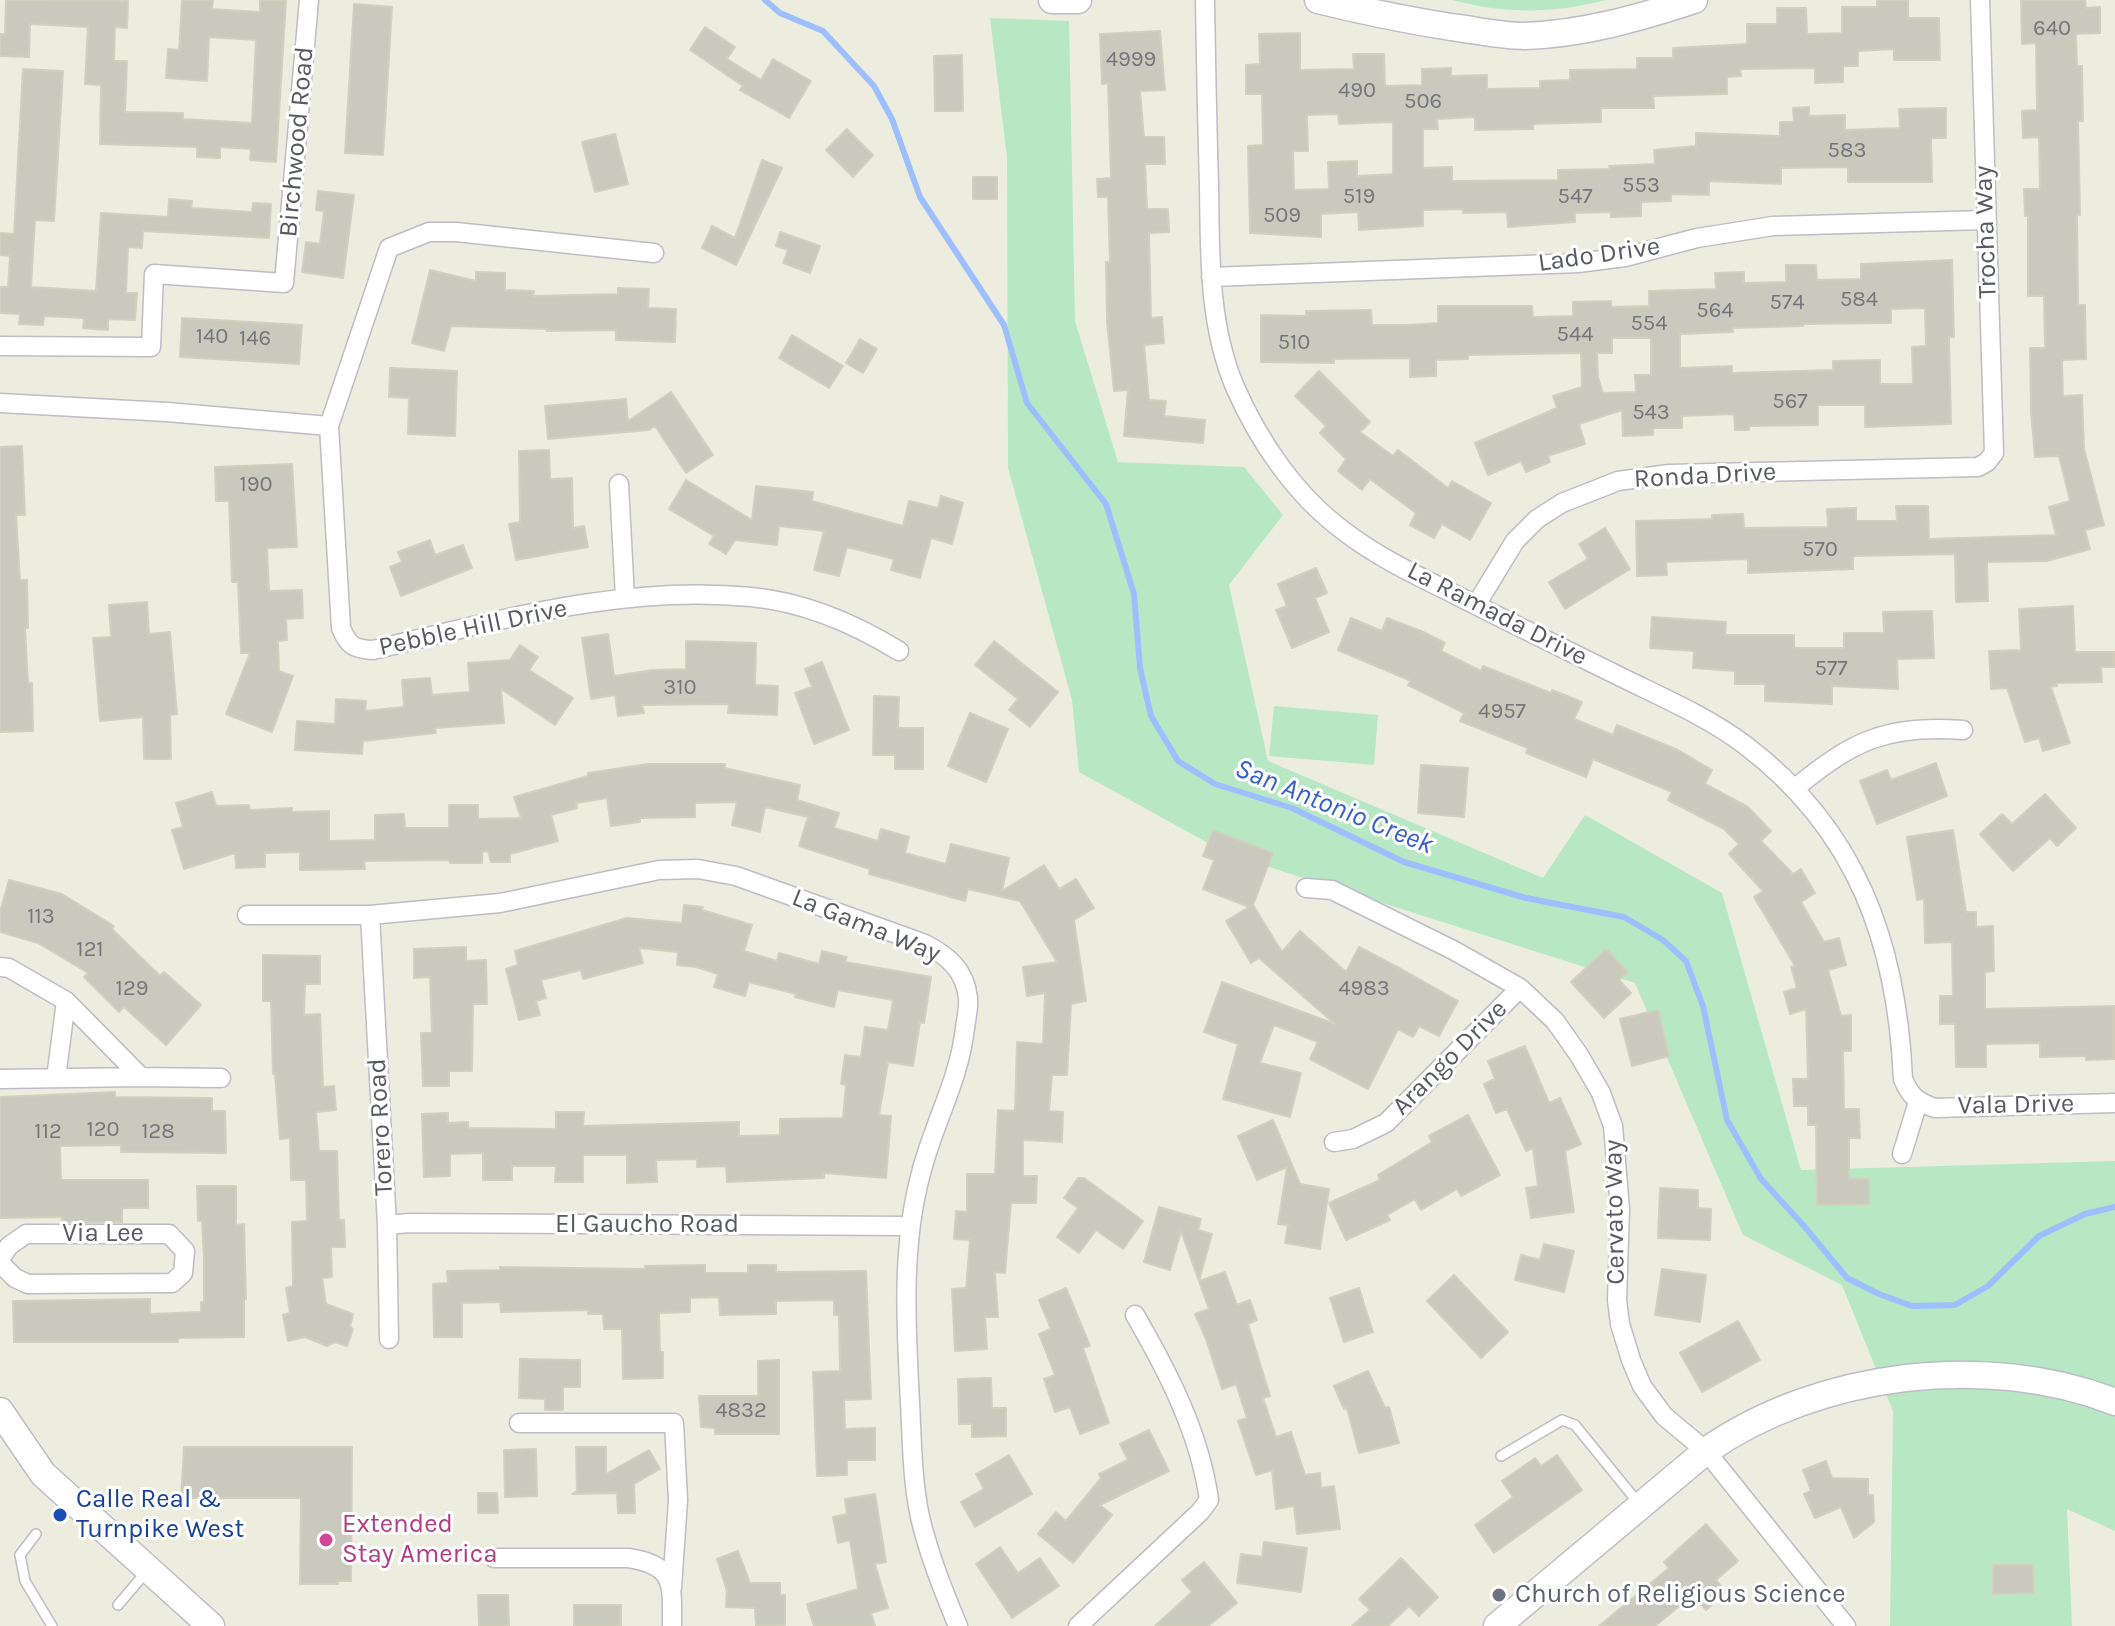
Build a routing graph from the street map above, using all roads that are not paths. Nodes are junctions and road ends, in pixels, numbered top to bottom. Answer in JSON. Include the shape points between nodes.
{"nodes":[{"id":1,"x":309,"y":0,"type":"edge"},
{"id":2,"x":1052,"y":0,"type":"edge"},
{"id":3,"x":1078,"y":0,"type":"edge"},
{"id":4,"x":1205,"y":0,"type":"edge"},
{"id":5,"x":1318,"y":0,"type":"edge"},
{"id":6,"x":1694,"y":0,"type":"edge"},
{"id":7,"x":1980,"y":0,"type":"edge"},
{"id":8,"x":1985,"y":220,"type":"junction"},
{"id":9,"x":654,"y":253,"type":"dead end"},
{"id":10,"x":1211,"y":277,"type":"junction"},
{"id":11,"x":0,"y":346,"type":"edge"},
{"id":12,"x":0,"y":403,"type":"edge"},
{"id":13,"x":329,"y":426,"type":"junction"},
{"id":14,"x":1987,"y":462,"type":"joint"},
{"id":15,"x":619,"y":484,"type":"dead end"},
{"id":16,"x":625,"y":598,"type":"junction"},
{"id":17,"x":1476,"y":605,"type":"junction"},
{"id":18,"x":899,"y":651,"type":"dead end"},
{"id":19,"x":1963,"y":730,"type":"dead end"},
{"id":20,"x":1794,"y":789,"type":"junction"},
{"id":21,"x":1306,"y":888,"type":"dead end"},
{"id":22,"x":247,"y":915,"type":"dead end"},
{"id":23,"x":370,"y":915,"type":"junction"},
{"id":24,"x":0,"y":967,"type":"edge"},
{"id":25,"x":1520,"y":988,"type":"junction"},
{"id":26,"x":66,"y":1001,"type":"junction"},
{"id":27,"x":141,"y":1077,"type":"junction"},
{"id":28,"x":56,"y":1078,"type":"junction"},
{"id":29,"x":221,"y":1078,"type":"dead end"},
{"id":30,"x":0,"y":1079,"type":"edge"},
{"id":31,"x":1918,"y":1102,"type":"junction"},
{"id":32,"x":2115,"y":1103,"type":"edge"},
{"id":33,"x":1334,"y":1142,"type":"dead end"},
{"id":34,"x":1902,"y":1154,"type":"dead end"},
{"id":35,"x":387,"y":1225,"type":"junction"},
{"id":36,"x":908,"y":1226,"type":"junction"},
{"id":37,"x":0,"y":1261,"type":"edge"},
{"id":38,"x":1135,"y":1315,"type":"dead end"},
{"id":39,"x":389,"y":1339,"type":"dead end"},
{"id":40,"x":2115,"y":1402,"type":"edge"},
{"id":41,"x":0,"y":1411,"type":"edge"},
{"id":42,"x":519,"y":1423,"type":"dead end"},
{"id":43,"x":1706,"y":1451,"type":"junction"},
{"id":44,"x":1501,"y":1456,"type":"dead end"},
{"id":45,"x":1640,"y":1506,"type":"junction"},
{"id":46,"x":36,"y":1534,"type":"dead end"},
{"id":47,"x":494,"y":1558,"type":"dead end"},
{"id":48,"x":149,"y":1568,"type":"junction"},
{"id":49,"x":672,"y":1588,"type":"junction"},
{"id":50,"x":118,"y":1605,"type":"dead end"},
{"id":51,"x":52,"y":1626,"type":"edge"},
{"id":52,"x":211,"y":1626,"type":"edge"},
{"id":53,"x":672,"y":1626,"type":"edge"},
{"id":54,"x":958,"y":1626,"type":"edge"},
{"id":55,"x":1078,"y":1626,"type":"edge"},
{"id":56,"x":1497,"y":1626,"type":"edge"},
{"id":57,"x":1846,"y":1626,"type":"edge"}],
"edges":[{"from":1,"to":11,"type":"street","name":"Birchwood Road","via":[[284,283],[154,274],[151,347]]},
{"from":2,"to":3,"type":"street"},
{"from":4,"to":10,"type":"street","name":"La Ramada Drive"},
{"from":5,"to":6,"type":"street","via":[[1381,16],[1525,36],[1634,20]]},
{"from":7,"to":8,"type":"street","name":"Trocha Way"},
{"from":8,"to":10,"type":"street","name":"Lado Drive","via":[[1773,226],[1578,263]]},
{"from":8,"to":14,"type":"street","name":"Trocha Way","via":[[1994,453]]},
{"from":9,"to":13,"type":"street","via":[[456,232],[429,232],[389,248]]},
{"from":10,"to":17,"type":"street","name":"La Ramada Drive","via":[[1220,339],[1234,384],[1278,463],[1344,532]]},
{"from":12,"to":13,"type":"street"},
{"from":13,"to":16,"type":"street","name":"Pebble Hill Drive","via":[[341,649],[373,650],[526,614]]},
{"from":14,"to":17,"type":"street","name":"Ronda Drive","via":[[1978,467],[1669,474],[1618,481],[1537,519],[1515,541]]},
{"from":15,"to":16,"type":"street"},
{"from":16,"to":18,"type":"street","name":"Pebble Hill Drive","via":[[698,594],[805,607]]},
{"from":17,"to":20,"type":"street","name":"La Ramada Drive","via":[[1712,723]]},
{"from":19,"to":20,"type":"street","via":[[1888,732],[1849,749]]},
{"from":20,"to":31,"type":"street","name":"La Ramada Drive","via":[[1839,848],[1867,897],[1896,994],[1903,1079]]},
{"from":21,"to":25,"type":"street","name":"Cervato Way","via":[[1345,896]]},
{"from":22,"to":23,"type":"street","name":"La Gama Way"},
{"from":23,"to":35,"type":"street","name":"Torero Road"},
{"from":23,"to":36,"type":"street","name":"La Gama Way","via":[[500,903],[659,870],[698,869],[736,876],[947,956],[962,975],[968,999],[962,1053]]},
{"from":24,"to":26,"type":"street"},
{"from":25,"to":33,"type":"street","name":"Arango Drive","via":[[1386,1123]]},
{"from":25,"to":43,"type":"street","name":"Cervato Way","via":[[1555,1021],[1601,1093],[1613,1126],[1620,1209],[1620,1324],[1642,1386],[1664,1416]]},
{"from":26,"to":27,"type":"street"},
{"from":26,"to":28,"type":"street"},
{"from":27,"to":28,"type":"street"},
{"from":27,"to":29,"type":"street"},
{"from":28,"to":30,"type":"street"},
{"from":31,"to":32,"type":"street","name":"Vala Drive","via":[[1935,1108]]},
{"from":31,"to":34,"type":"street"},
{"from":35,"to":36,"type":"street","name":"El Gaucho Road"},
{"from":35,"to":39,"type":"street","name":"Torero Road"},
{"from":36,"to":54,"type":"street","name":"La Gama Way","via":[[906,1337],[913,1478],[933,1566]]},
{"from":37,"to":37,"type":"street","name":"Via Lee","via":[[28,1284],[172,1283],[183,1273],[185,1251],[169,1234],[26,1234]]},
{"from":38,"to":55,"type":"street","via":[[1172,1379],[1209,1500]]},
{"from":40,"to":43,"type":"street","via":[[2088,1392],[1989,1376],[1907,1377],[1808,1398],[1732,1432]]},
{"from":41,"to":48,"type":"street","via":[[43,1474]]},
{"from":42,"to":49,"type":"street","via":[[674,1423],[678,1500]]},
{"from":43,"to":45,"type":"street"},
{"from":43,"to":57,"type":"street","name":"Cervato Way"},
{"from":44,"to":45,"type":"lane","via":[[1562,1420],[1575,1425]]},
{"from":45,"to":56,"type":"street"},
{"from":46,"to":51,"type":"lane","via":[[20,1555],[25,1581]]},
{"from":47,"to":49,"type":"street","via":[[649,1561],[665,1573]]},
{"from":48,"to":50,"type":"lane"},
{"from":48,"to":52,"type":"street"},
{"from":49,"to":53,"type":"street"}]}
